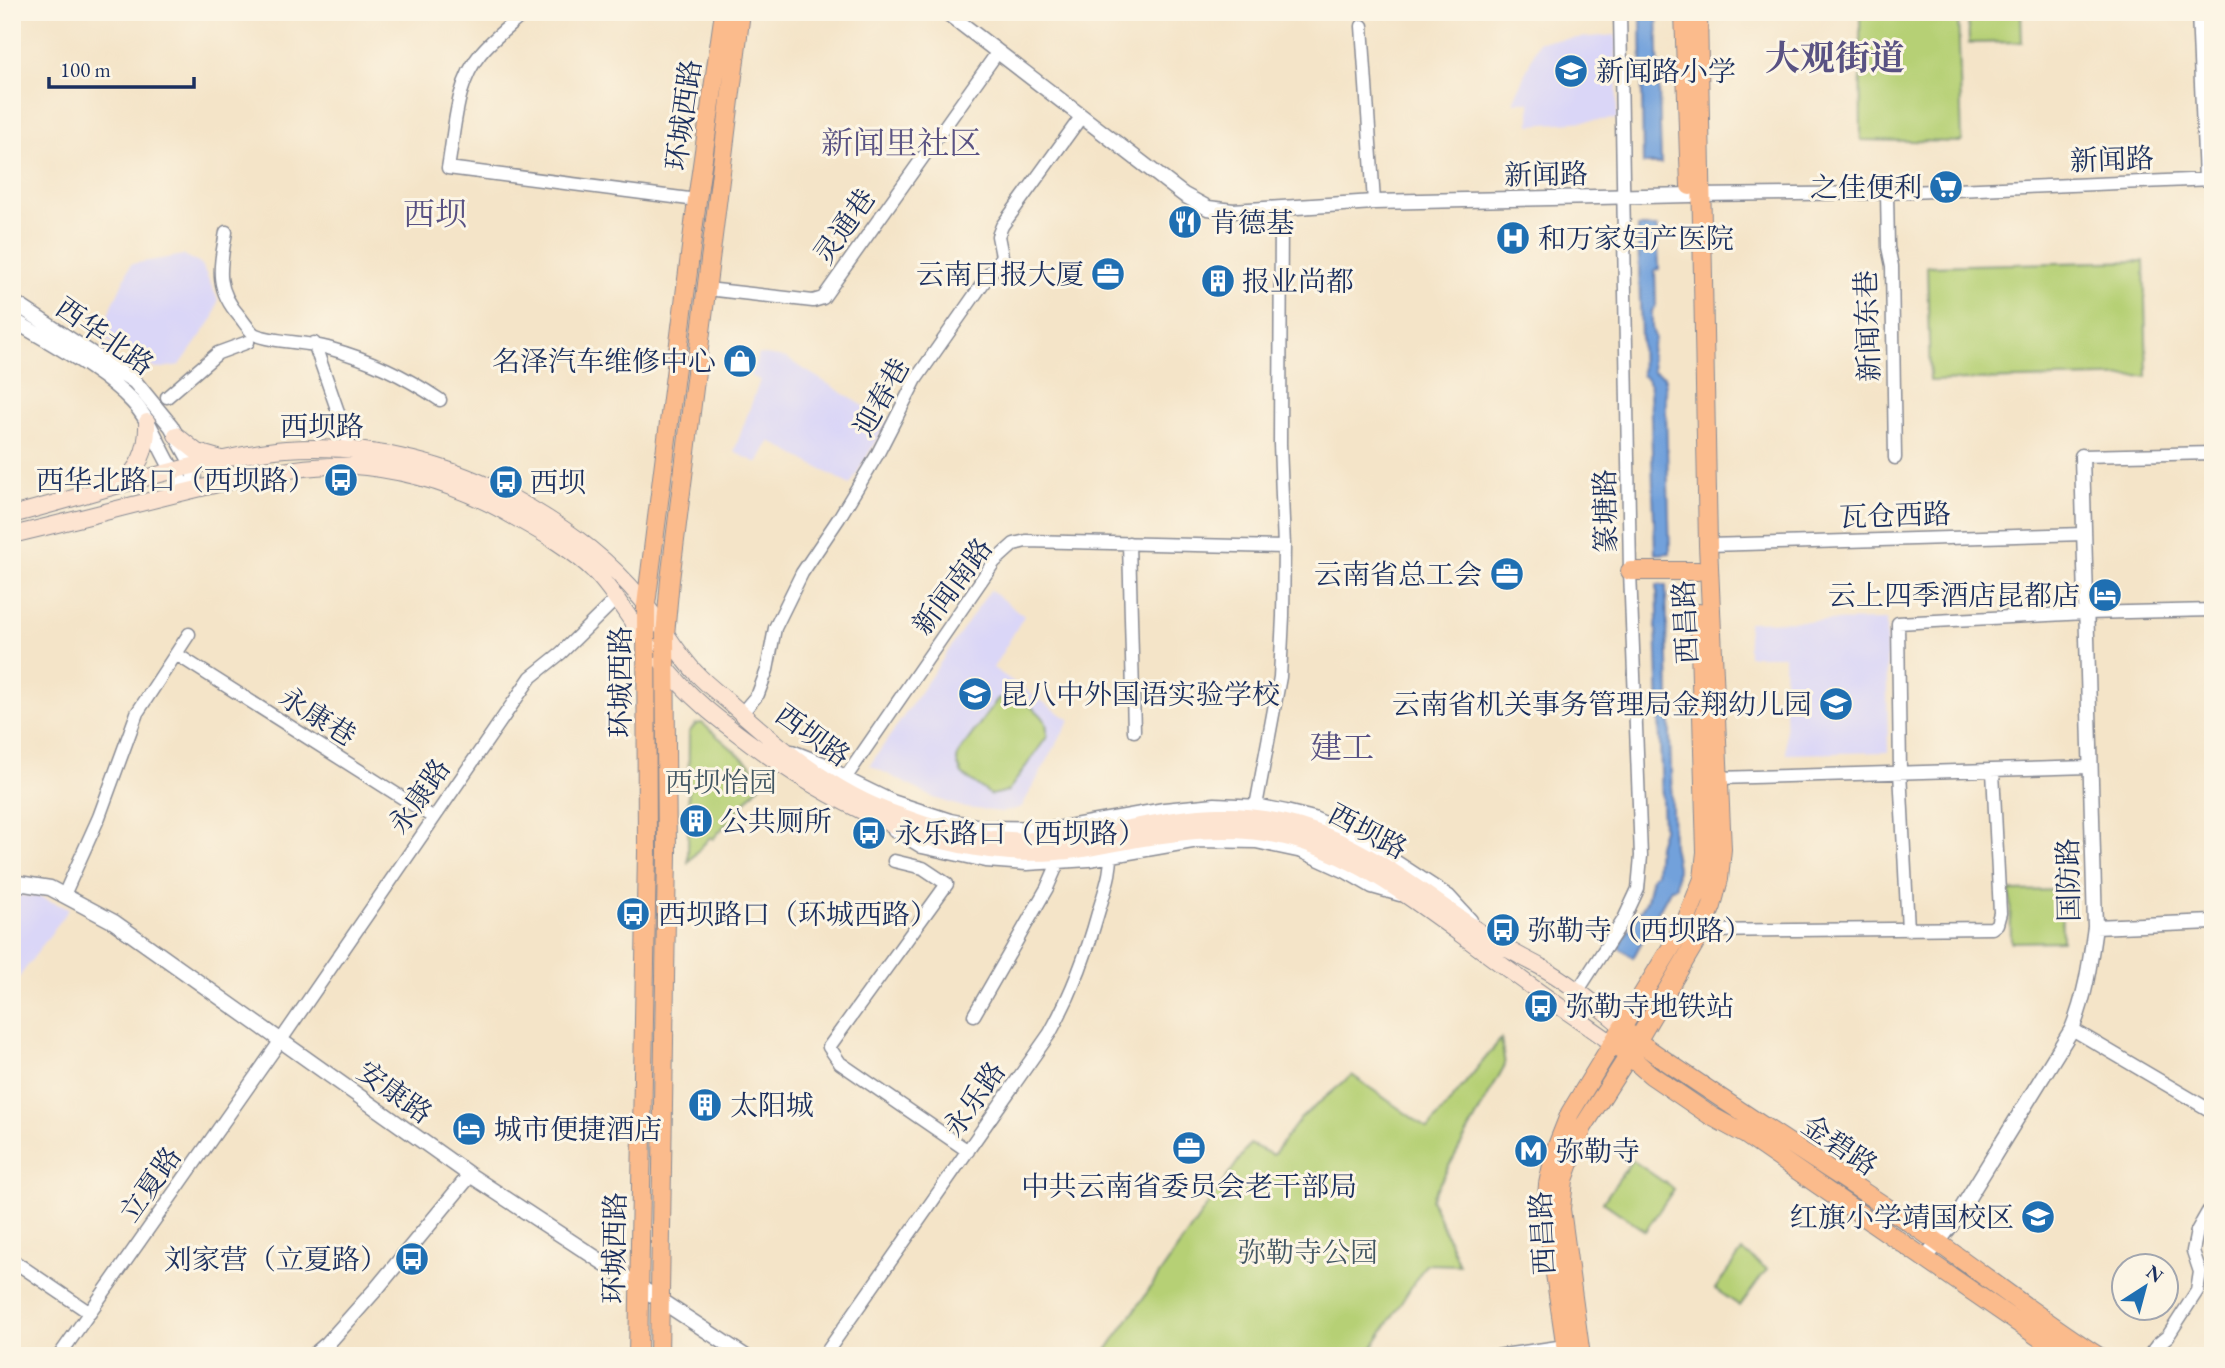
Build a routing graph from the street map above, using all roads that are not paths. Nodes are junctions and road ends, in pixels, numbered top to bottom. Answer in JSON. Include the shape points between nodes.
{"nodes":[{"id":1,"x":525,"y":12,"type":"edge"},
{"id":2,"x":724,"y":12,"type":"edge"},
{"id":3,"x":741,"y":12,"type":"edge"},
{"id":4,"x":946,"y":12,"type":"edge"},
{"id":5,"x":1620,"y":12,"type":"edge"},
{"id":6,"x":1684,"y":12,"type":"edge"},
{"id":7,"x":1698,"y":12,"type":"edge"},
{"id":8,"x":2198,"y":12,"type":"edge"},
{"id":9,"x":1362,"y":26,"type":"dead end"},
{"id":10,"x":997,"y":53,"type":"junction"},
{"id":11,"x":1082,"y":117,"type":"junction"},
{"id":12,"x":2209,"y":179,"type":"edge"},
{"id":13,"x":1886,"y":193,"type":"junction"},
{"id":14,"x":1696,"y":195,"type":"junction"},
{"id":15,"x":1625,"y":197,"type":"junction"},
{"id":16,"x":697,"y":200,"type":"junction"},
{"id":17,"x":1374,"y":202,"type":"junction"},
{"id":18,"x":1281,"y":208,"type":"junction"},
{"id":19,"x":226,"y":232,"type":"dead end"},
{"id":20,"x":706,"y":289,"type":"junction"},
{"id":21,"x":12,"y":301,"type":"edge"},
{"id":22,"x":12,"y":319,"type":"edge"},
{"id":23,"x":248,"y":342,"type":"dead end"},
{"id":24,"x":314,"y":344,"type":"junction"},
{"id":25,"x":167,"y":397,"type":"dead end"},
{"id":26,"x":440,"y":400,"type":"dead end"},
{"id":27,"x":148,"y":422,"type":"junction"},
{"id":28,"x":176,"y":435,"type":"junction"},
{"id":29,"x":351,"y":449,"type":"junction"},
{"id":30,"x":2213,"y":453,"type":"edge"},
{"id":31,"x":2082,"y":456,"type":"joint"},
{"id":32,"x":231,"y":458,"type":"junction"},
{"id":33,"x":1895,"y":458,"type":"dead end"},
{"id":34,"x":192,"y":466,"type":"junction"},
{"id":35,"x":174,"y":471,"type":"junction"},
{"id":36,"x":117,"y":486,"type":"junction"},
{"id":37,"x":190,"y":491,"type":"junction"},
{"id":38,"x":12,"y":515,"type":"edge"},
{"id":39,"x":2084,"y":534,"type":"junction"},
{"id":40,"x":12,"y":535,"type":"edge"},
{"id":41,"x":1129,"y":543,"type":"junction"},
{"id":42,"x":1708,"y":545,"type":"junction"},
{"id":43,"x":1284,"y":547,"type":"junction"},
{"id":44,"x":1630,"y":571,"type":"junction"},
{"id":45,"x":1698,"y":571,"type":"junction"},
{"id":46,"x":617,"y":598,"type":"junction"},
{"id":47,"x":646,"y":605,"type":"junction"},
{"id":48,"x":2213,"y":610,"type":"edge"},
{"id":49,"x":2086,"y":613,"type":"junction"},
{"id":50,"x":189,"y":634,"type":"dead end"},
{"id":51,"x":666,"y":635,"type":"junction"},
{"id":52,"x":646,"y":640,"type":"junction"},
{"id":53,"x":176,"y":654,"type":"junction"},
{"id":54,"x":666,"y":668,"type":"junction"},
{"id":55,"x":741,"y":714,"type":"junction"},
{"id":56,"x":1134,"y":731,"type":"dead end"},
{"id":57,"x":781,"y":747,"type":"junction"},
{"id":58,"x":2089,"y":767,"type":"junction"},
{"id":59,"x":1900,"y":771,"type":"junction"},
{"id":60,"x":1993,"y":771,"type":"junction"},
{"id":61,"x":846,"y":778,"type":"junction"},
{"id":62,"x":1718,"y":778,"type":"junction"},
{"id":63,"x":1256,"y":806,"type":"junction"},
{"id":64,"x":870,"y":816,"type":"junction"},
{"id":65,"x":434,"y":818,"type":"junction"},
{"id":66,"x":1110,"y":850,"type":"junction"},
{"id":67,"x":894,"y":861,"type":"dead end"},
{"id":68,"x":1058,"y":863,"type":"junction"},
{"id":69,"x":12,"y":882,"type":"edge"},
{"id":70,"x":64,"y":895,"type":"junction"},
{"id":71,"x":2213,"y":922,"type":"edge"},
{"id":72,"x":2095,"y":927,"type":"junction"},
{"id":73,"x":1908,"y":930,"type":"junction"},
{"id":74,"x":1702,"y":931,"type":"junction"},
{"id":75,"x":1483,"y":934,"type":"junction"},
{"id":76,"x":1577,"y":992,"type":"junction"},
{"id":77,"x":974,"y":1015,"type":"dead end"},
{"id":78,"x":1622,"y":1026,"type":"junction"},
{"id":79,"x":2072,"y":1029,"type":"junction"},
{"id":80,"x":281,"y":1040,"type":"junction"},
{"id":81,"x":1612,"y":1043,"type":"junction"},
{"id":82,"x":1633,"y":1048,"type":"junction"},
{"id":83,"x":2213,"y":1112,"type":"edge"},
{"id":84,"x":968,"y":1151,"type":"junction"},
{"id":85,"x":470,"y":1175,"type":"junction"},
{"id":86,"x":2213,"y":1203,"type":"edge"},
{"id":87,"x":1938,"y":1242,"type":"junction"},
{"id":88,"x":1926,"y":1258,"type":"junction"},
{"id":89,"x":12,"y":1260,"type":"edge"},
{"id":90,"x":639,"y":1287,"type":"junction"},
{"id":91,"x":659,"y":1300,"type":"junction"},
{"id":92,"x":90,"y":1313,"type":"junction"},
{"id":93,"x":1571,"y":1353,"type":"edge"},
{"id":94,"x":60,"y":1356,"type":"edge"},
{"id":95,"x":313,"y":1356,"type":"edge"},
{"id":96,"x":638,"y":1356,"type":"edge"},
{"id":97,"x":659,"y":1356,"type":"edge"},
{"id":98,"x":745,"y":1356,"type":"edge"},
{"id":99,"x":824,"y":1356,"type":"edge"},
{"id":100,"x":1496,"y":1356,"type":"edge"},
{"id":101,"x":2066,"y":1356,"type":"edge"},
{"id":102,"x":2098,"y":1356,"type":"edge"},
{"id":103,"x":2150,"y":1356,"type":"edge"}],
"edges":[{"from":1,"to":16,"type":"street","via":[[481,53],[470,70],[461,89],[448,168]]},
{"from":2,"to":16,"type":"main road","name":"环城西路"},
{"from":3,"to":20,"type":"main road","name":"环城西路"},
{"from":4,"to":10,"type":"street","name":"新闻路"},
{"from":5,"to":15,"type":"street","name":"篆塘路"},
{"from":6,"to":14,"type":"main road","name":"西昌路"},
{"from":7,"to":14,"type":"main road","name":"西昌路"},
{"from":8,"to":12,"type":"street"},
{"from":9,"to":17,"type":"street"},
{"from":10,"to":11,"type":"street","name":"新闻路"},
{"from":10,"to":20,"type":"street","name":"灵通巷","via":[[823,298],[813,302]]},
{"from":11,"to":18,"type":"street","name":"新闻路","via":[[1201,205],[1233,211]]},
{"from":11,"to":55,"type":"street","name":"迎春巷","via":[[1002,226],[1002,256],[916,379],[877,455],[802,573],[775,628],[758,694]]},
{"from":12,"to":13,"type":"street","name":"新闻路"},
{"from":13,"to":14,"type":"street","name":"新闻路"},
{"from":13,"to":33,"type":"street","name":"新闻东巷","via":[[1892,266]]},
{"from":14,"to":15,"type":"street","name":"新闻路"},
{"from":14,"to":42,"type":"main road","name":"西昌路"},
{"from":14,"to":45,"type":"main road","name":"西昌路"},
{"from":15,"to":17,"type":"street","name":"新闻路"},
{"from":15,"to":44,"type":"street","name":"篆塘路"},
{"from":16,"to":47,"type":"main road","name":"环城西路"},
{"from":17,"to":18,"type":"street","name":"新闻路"},
{"from":18,"to":43,"type":"street"},
{"from":19,"to":24,"type":"street","via":[[219,272],[227,303],[254,333]]},
{"from":20,"to":51,"type":"main road","name":"环城西路"},
{"from":21,"to":28,"type":"street","name":"西华北路","via":[[135,382]]},
{"from":22,"to":27,"type":"street","name":"西华北路","via":[[108,380]]},
{"from":23,"to":25,"type":"street","via":[[218,353]]},
{"from":24,"to":26,"type":"street","via":[[408,378]]},
{"from":24,"to":29,"type":"street"},
{"from":27,"to":35,"type":"street","name":"西华北路"},
{"from":27,"to":36,"type":"main road","via":[[142,456]]},
{"from":28,"to":32,"type":"main road","via":[[197,453]]},
{"from":28,"to":34,"type":"street","name":"西华北路"},
{"from":29,"to":32,"type":"main road","name":"西坝路","via":[[282,449]]},
{"from":29,"to":47,"type":"main road","name":"西坝路","via":[[443,468],[502,491],[601,556]]},
{"from":30,"to":31,"type":"street"},
{"from":31,"to":39,"type":"street","name":"国防路"},
{"from":32,"to":34,"type":"main road","name":"西坝路"},
{"from":34,"to":35,"type":"main road","name":"西坝路"},
{"from":34,"to":37,"type":"street"},
{"from":35,"to":36,"type":"main road","name":"西坝路"},
{"from":35,"to":37,"type":"street","name":"西华北路"},
{"from":36,"to":38,"type":"main road","name":"西坝路"},
{"from":37,"to":40,"type":"main road","name":"西坝路"},
{"from":37,"to":46,"type":"main road","name":"西坝路","via":[[323,466],[401,472],[469,494],[541,532],[594,571]]},
{"from":39,"to":42,"type":"street","name":"瓦仓西路"},
{"from":39,"to":49,"type":"street","name":"国防路"},
{"from":41,"to":43,"type":"street","name":"新闻南路"},
{"from":41,"to":56,"type":"street"},
{"from":41,"to":61,"type":"street","name":"新闻南路","via":[[1026,541],[1005,551]]},
{"from":42,"to":62,"type":"main road","name":"西昌路"},
{"from":43,"to":63,"type":"street","via":[[1280,677]]},
{"from":44,"to":45,"type":"main road"},
{"from":44,"to":76,"type":"street","name":"篆塘路","via":[[1641,856],[1638,888],[1624,919]]},
{"from":45,"to":78,"type":"main road","name":"西昌路","via":[[1703,879],[1683,928]]},
{"from":46,"to":52,"type":"main road","name":"西坝路"},
{"from":46,"to":65,"type":"street","name":"永康路","via":[[531,677]]},
{"from":47,"to":51,"type":"main road","name":"西坝路"},
{"from":47,"to":52,"type":"main road","name":"环城西路"},
{"from":48,"to":49,"type":"street"},
{"from":49,"to":58,"type":"street","name":"国防路"},
{"from":49,"to":59,"type":"street","via":[[1898,623]]},
{"from":50,"to":53,"type":"street"},
{"from":51,"to":54,"type":"main road","name":"环城西路"},
{"from":51,"to":55,"type":"main road","name":"西坝路","via":[[695,673]]},
{"from":52,"to":54,"type":"main road","name":"西坝路"},
{"from":52,"to":90,"type":"main road","name":"环城西路"},
{"from":53,"to":65,"type":"street","name":"永康巷"},
{"from":53,"to":70,"type":"street","via":[[137,713]]},
{"from":54,"to":64,"type":"main road","name":"西坝路","via":[[689,695],[771,758]]},
{"from":54,"to":91,"type":"main road","name":"环城西路"},
{"from":55,"to":57,"type":"main road","name":"西坝路"},
{"from":57,"to":61,"type":"street","via":[[825,764]]},
{"from":57,"to":75,"type":"main road","name":"西坝路","via":[[849,793],[888,812],[947,832],[985,838],[1058,839],[1216,816],[1259,818],[1310,829],[1385,866]]},
{"from":58,"to":60,"type":"street"},
{"from":58,"to":72,"type":"street","name":"国防路"},
{"from":59,"to":60,"type":"street"},
{"from":59,"to":62,"type":"street"},
{"from":59,"to":73,"type":"street"},
{"from":60,"to":73,"type":"street","via":[[1997,925]]},
{"from":61,"to":63,"type":"street","via":[[892,801],[986,827],[1057,828],[1164,809]]},
{"from":62,"to":74,"type":"main road","name":"西昌路","via":[[1719,879]]},
{"from":63,"to":75,"type":"street","via":[[1314,818],[1363,840],[1449,896]]},
{"from":64,"to":66,"type":"main road","name":"西坝路","via":[[922,836],[988,850]]},
{"from":64,"to":68,"type":"street","via":[[922,847],[986,861]]},
{"from":65,"to":80,"type":"street","name":"永康路"},
{"from":66,"to":68,"type":"street"},
{"from":66,"to":81,"type":"main road","name":"西坝路","via":[[1197,831],[1237,830],[1306,842],[1352,862],[1407,897]]},
{"from":66,"to":84,"type":"street","name":"永乐路","via":[[1108,879],[1068,1000]]},
{"from":67,"to":84,"type":"street","via":[[923,868],[947,884],[829,1047],[840,1063]]},
{"from":68,"to":77,"type":"street"},
{"from":69,"to":70,"type":"street","name":"安康路"},
{"from":70,"to":80,"type":"street","name":"安康路","via":[[114,922]]},
{"from":71,"to":72,"type":"street"},
{"from":72,"to":79,"type":"street","name":"国防路","via":[[2088,983]]},
{"from":73,"to":74,"type":"street"},
{"from":74,"to":82,"type":"main road","name":"西昌路"},
{"from":75,"to":76,"type":"main road","name":"西坝路"},
{"from":76,"to":78,"type":"main road","name":"西坝路"},
{"from":78,"to":81,"type":"main road","name":"西昌路"},
{"from":78,"to":82,"type":"main road","name":"金碧路"},
{"from":79,"to":83,"type":"street"},
{"from":79,"to":87,"type":"street","name":"国防路"},
{"from":80,"to":85,"type":"street","name":"安康路"},
{"from":80,"to":92,"type":"street","name":"立夏路"},
{"from":81,"to":82,"type":"main road","name":"金碧路"},
{"from":81,"to":93,"type":"main road","name":"西昌路","via":[[1570,1113],[1548,1184],[1546,1212]]},
{"from":82,"to":87,"type":"main road","name":"金碧路","via":[[1755,1120]]},
{"from":82,"to":88,"type":"main road","name":"金碧路","via":[[1651,1075]]},
{"from":82,"to":93,"type":"main road","name":"西昌路","via":[[1583,1127],[1564,1180],[1561,1209]]},
{"from":84,"to":99,"type":"street","name":"永乐路"},
{"from":85,"to":90,"type":"street","name":"安康路"},
{"from":85,"to":95,"type":"street","via":[[377,1288]]},
{"from":86,"to":103,"type":"street","via":[[2197,1231],[2193,1251],[2200,1272],[2197,1291]]},
{"from":87,"to":88,"type":"street","name":"国防路"},
{"from":87,"to":102,"type":"main road","name":"金碧路"},
{"from":88,"to":101,"type":"main road","name":"金碧路"},
{"from":89,"to":92,"type":"street"},
{"from":90,"to":91,"type":"street","name":"安康路"},
{"from":90,"to":96,"type":"main road","name":"环城西路"},
{"from":91,"to":97,"type":"main road","name":"环城西路"},
{"from":91,"to":98,"type":"street","name":"安康路"},
{"from":92,"to":94,"type":"street","name":"立夏路"},
{"from":93,"to":100,"type":"street"}]}
